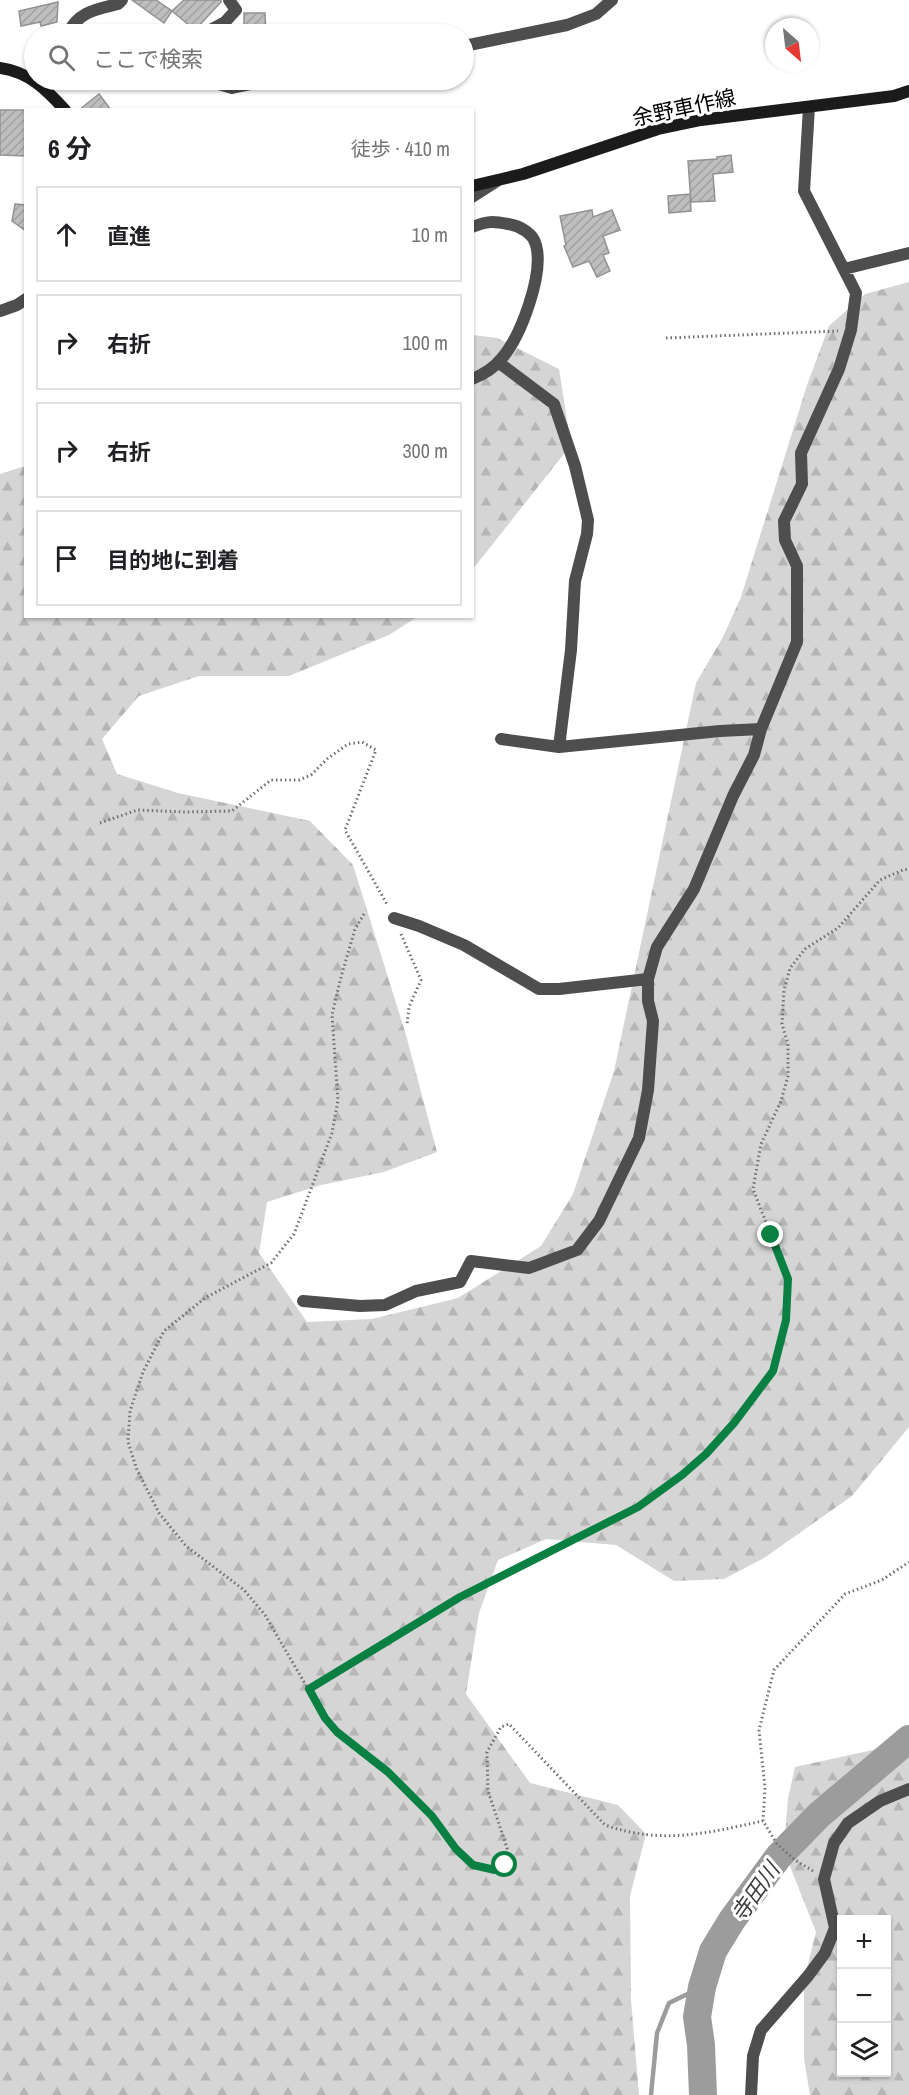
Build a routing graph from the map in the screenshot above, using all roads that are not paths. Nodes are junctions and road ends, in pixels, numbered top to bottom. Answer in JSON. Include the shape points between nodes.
{"nodes":[{"id":1,"x":122,"y":0,"type":"edge"},
{"id":2,"x":229,"y":0,"type":"edge"},
{"id":3,"x":612,"y":0,"type":"edge"},
{"id":4,"x":75,"y":24,"type":"edge"},
{"id":5,"x":220,"y":24,"type":"edge"},
{"id":6,"x":474,"y":44,"type":"edge"},
{"id":7,"x":0,"y":68,"type":"edge"},
{"id":8,"x":24,"y":75,"type":"edge"},
{"id":9,"x":52,"y":90,"type":"edge"},
{"id":10,"x":909,"y":91,"type":"edge"},
{"id":11,"x":809,"y":107,"type":"junction"},
{"id":12,"x":63,"y":108,"type":"edge"},
{"id":13,"x":498,"y":181,"type":"junction"},
{"id":14,"x":474,"y":186,"type":"edge"},
{"id":15,"x":474,"y":196,"type":"edge"},
{"id":16,"x":474,"y":226,"type":"edge"},
{"id":17,"x":909,"y":253,"type":"edge"},
{"id":18,"x":844,"y":269,"type":"junction"},
{"id":19,"x":24,"y":300,"type":"edge"},
{"id":20,"x":0,"y":311,"type":"edge"},
{"id":21,"x":498,"y":362,"type":"junction"},
{"id":22,"x":474,"y":378,"type":"edge"},
{"id":23,"x":761,"y":729,"type":"junction"},
{"id":24,"x":501,"y":739,"type":"dead end"},
{"id":25,"x":559,"y":747,"type":"junction"},
{"id":26,"x":394,"y":918,"type":"road end"},
{"id":27,"x":648,"y":979,"type":"junction"},
{"id":28,"x":303,"y":1301,"type":"dead end"},
{"id":29,"x":909,"y":1789,"type":"edge"},
{"id":30,"x":751,"y":2095,"type":"edge"}],
"edges":[{"from":1,"to":4,"type":"street","via":[[88,11]]},
{"from":2,"to":5,"type":"street","via":[[236,10]]},
{"from":3,"to":6,"type":"street","via":[[596,14],[567,25]]},
{"from":7,"to":8,"type":"main road"},
{"from":9,"to":12,"type":"main road"},
{"from":10,"to":11,"type":"main road","name":"余野車作線"},
{"from":11,"to":13,"type":"main road","name":"余野車作線","via":[[658,129]]},
{"from":11,"to":18,"type":"street","via":[[804,190]]},
{"from":13,"to":14,"type":"main road","name":"余野車作線"},
{"from":13,"to":15,"type":"street"},
{"from":16,"to":21,"type":"street","via":[[489,221],[514,225],[531,234],[536,244],[538,258],[532,292],[518,334]]},
{"from":17,"to":18,"type":"street"},
{"from":18,"to":23,"type":"street","via":[[856,293],[851,330],[839,369],[801,453],[802,484],[784,521],[785,540],[797,566],[797,642]]},
{"from":19,"to":20,"type":"street"},
{"from":21,"to":22,"type":"street"},
{"from":21,"to":25,"type":"street","via":[[554,404],[588,520],[575,581]]},
{"from":23,"to":25,"type":"street"},
{"from":23,"to":27,"type":"street","via":[[754,755],[694,889],[657,947]]},
{"from":24,"to":25,"type":"street"},
{"from":26,"to":27,"type":"street","via":[[464,945],[539,989]]},
{"from":27,"to":28,"type":"street","via":[[653,1020],[648,1090],[639,1138],[599,1221],[577,1250],[529,1268],[471,1261],[460,1282],[416,1291],[385,1305]]},
{"from":29,"to":30,"type":"street","via":[[880,1801],[848,1823],[834,1844],[824,1879],[835,1928],[825,1953],[761,2030],[753,2056]]}]}
